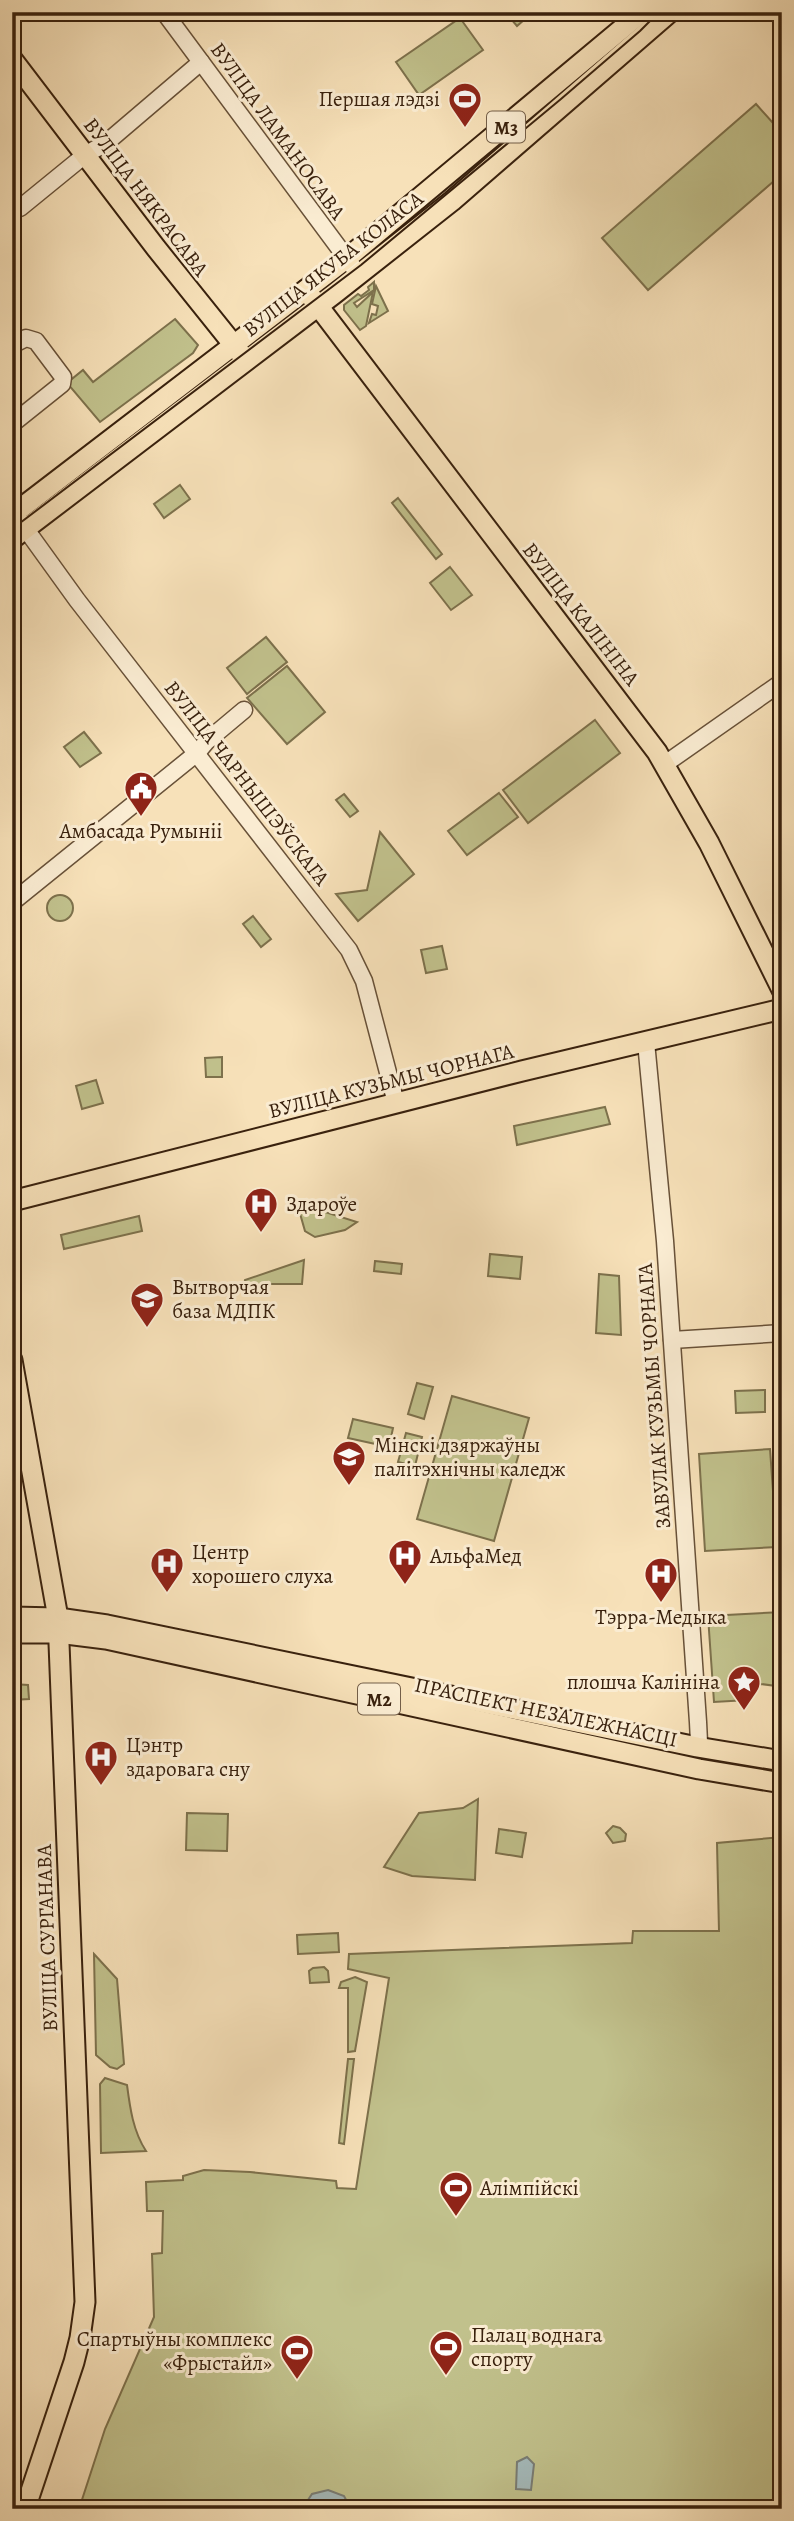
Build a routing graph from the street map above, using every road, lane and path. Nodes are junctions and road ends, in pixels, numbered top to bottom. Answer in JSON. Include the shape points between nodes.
{"nodes":[{"id":1,"x":164,"y":12,"type":"edge"},
{"id":2,"x":642,"y":12,"type":"edge"},
{"id":3,"x":670,"y":12,"type":"edge"},
{"id":4,"x":12,"y":59,"type":"edge"},
{"id":5,"x":201,"y":62,"type":"junction"},
{"id":6,"x":85,"y":155,"type":"junction"},
{"id":7,"x":16,"y":212,"type":"edge"},
{"id":8,"x":346,"y":259,"type":"junction"},
{"id":9,"x":359,"y":275,"type":"junction"},
{"id":10,"x":306,"y":290,"type":"junction"},
{"id":11,"x":319,"y":306,"type":"junction"},
{"id":12,"x":233,"y":344,"type":"junction"},
{"id":13,"x":12,"y":345,"type":"edge"},
{"id":14,"x":246,"y":360,"type":"junction"},
{"id":15,"x":12,"y":424,"type":"edge"},
{"id":16,"x":16,"y":524,"type":"edge"},
{"id":17,"x":782,"y":682,"type":"edge"},
{"id":18,"x":244,"y":710,"type":"dead end"},
{"id":19,"x":197,"y":753,"type":"junction"},
{"id":20,"x":665,"y":764,"type":"junction"},
{"id":21,"x":15,"y":900,"type":"dead end"},
{"id":22,"x":782,"y":990,"type":"edge"},
{"id":23,"x":782,"y":1009,"type":"edge"},
{"id":24,"x":646,"y":1042,"type":"junction"},
{"id":25,"x":396,"y":1103,"type":"junction"},
{"id":26,"x":12,"y":1201,"type":"edge"},
{"id":27,"x":782,"y":1333,"type":"edge"},
{"id":28,"x":672,"y":1340,"type":"junction"},
{"id":29,"x":12,"y":1360,"type":"edge"},
{"id":30,"x":12,"y":1617,"type":"edge"},
{"id":31,"x":58,"y":1625,"type":"junction"},
{"id":32,"x":12,"y":1633,"type":"edge"},
{"id":33,"x":697,"y":1747,"type":"junction"},
{"id":34,"x":782,"y":1761,"type":"edge"},
{"id":35,"x":782,"y":1783,"type":"edge"},
{"id":36,"x":25,"y":2509,"type":"edge"}],
"edges":[{"from":1,"to":5,"type":"street","name":"ВУЛІЦА ЛАМАНОСАВА"},
{"from":2,"to":8,"type":"main road","name":"ВУЛІЦА ЯКУБА КОЛАСА","number":"М3"},
{"from":3,"to":9,"type":"main road","name":"ВУЛІЦА ЯКУБА КОЛАСА","number":"М3","via":[[452,201]]},
{"from":4,"to":6,"type":"main road","name":"ВУЛІЦА НЯКРАСАВА"},
{"from":5,"to":6,"type":"street","via":[[106,143]]},
{"from":5,"to":8,"type":"street","name":"ВУЛІЦА ЛАМАНОСАВА"},
{"from":6,"to":7,"type":"street"},
{"from":6,"to":12,"type":"main road","name":"ВУЛІЦА НЯКРАСАВА"},
{"from":8,"to":9,"type":"street","name":"ВУЛІЦА ЛАМАНОСАВА"},
{"from":8,"to":10,"type":"main road","name":"ВУЛІЦА ЯКУБА КОЛАСА","number":"М3"},
{"from":9,"to":11,"type":"main road","name":"ВУЛІЦА ЯКУБА КОЛАСА","number":"М3"},
{"from":10,"to":11,"type":"main road","name":"ВУЛІЦА КАЛІНІНА"},
{"from":10,"to":12,"type":"main road","name":"ВУЛІЦА ЯКУБА КОЛАСА","number":"М3"},
{"from":11,"to":14,"type":"main road","name":"ВУЛІЦА ЯКУБА КОЛАСА","number":"М3"},
{"from":11,"to":20,"type":"main road","name":"ВУЛІЦА КАЛІНІНА"},
{"from":12,"to":14,"type":"main road","name":"ВУЛІЦА НЯКРАСАВА"},
{"from":12,"to":16,"type":"main road","name":"ВУЛІЦА ЯКУБА КОЛАСА","number":"М3"},
{"from":13,"to":15,"type":"street","via":[[26,338],[36,341],[63,377],[62,384]]},
{"from":14,"to":16,"type":"main road","name":"ВУЛІЦА ЯКУБА КОЛАСА","number":"М3"},
{"from":16,"to":19,"type":"street","name":"ВУЛІЦА ЧАРНЫШЭЎСКАГА"},
{"from":17,"to":20,"type":"street"},
{"from":18,"to":19,"type":"street"},
{"from":19,"to":21,"type":"street"},
{"from":19,"to":25,"type":"street","name":"ВУЛІЦА ЧАРНЫШЭЎСКАГА","via":[[349,950],[364,981]]},
{"from":20,"to":22,"type":"main road","name":"ВУЛІЦА КАЛІНІНА"},
{"from":23,"to":24,"type":"main road","name":"ВУЛІЦА КУЗЬМЫ ЧОРНАГА"},
{"from":24,"to":25,"type":"main road","name":"ВУЛІЦА КУЗЬМЫ ЧОРНАГА"},
{"from":24,"to":28,"type":"street","name":"ЗАВУЛАК КУЗЬМЫ ЧОРНАГА"},
{"from":25,"to":26,"type":"main road","name":"ВУЛІЦА КУЗЬМЫ ЧОРНАГА"},
{"from":27,"to":28,"type":"street"},
{"from":28,"to":33,"type":"street","name":"ЗАВУЛАК КУЗЬМЫ ЧОРНАГА"},
{"from":29,"to":31,"type":"main road","name":"ВУЛІЦА СУРГАНАВА"},
{"from":30,"to":31,"type":"main road","name":"ПРАСПЕКТ НЕЗАЛЕЖНАСЦІ","number":"М2"},
{"from":31,"to":32,"type":"main road","name":"ПРАСПЕКТ НЕЗАЛЕЖНАСЦІ","number":"М2"},
{"from":31,"to":33,"type":"main road","name":"ПРАСПЕКТ НЕЗАЛЕЖНАСЦІ","number":"М2","via":[[107,1625]]},
{"from":31,"to":35,"type":"main road","name":"ПРАСПЕКТ НЕЗАЛЕЖНАСЦІ","number":"М2","via":[[686,1766]]},
{"from":31,"to":36,"type":"main road","name":"ВУЛІЦА СУРГАНАВА","via":[[85,2302],[74,2362]]},
{"from":33,"to":34,"type":"main road","name":"ПРАСПЕКТ НЕЗАЛЕЖНАСЦІ","number":"М2"}]}
